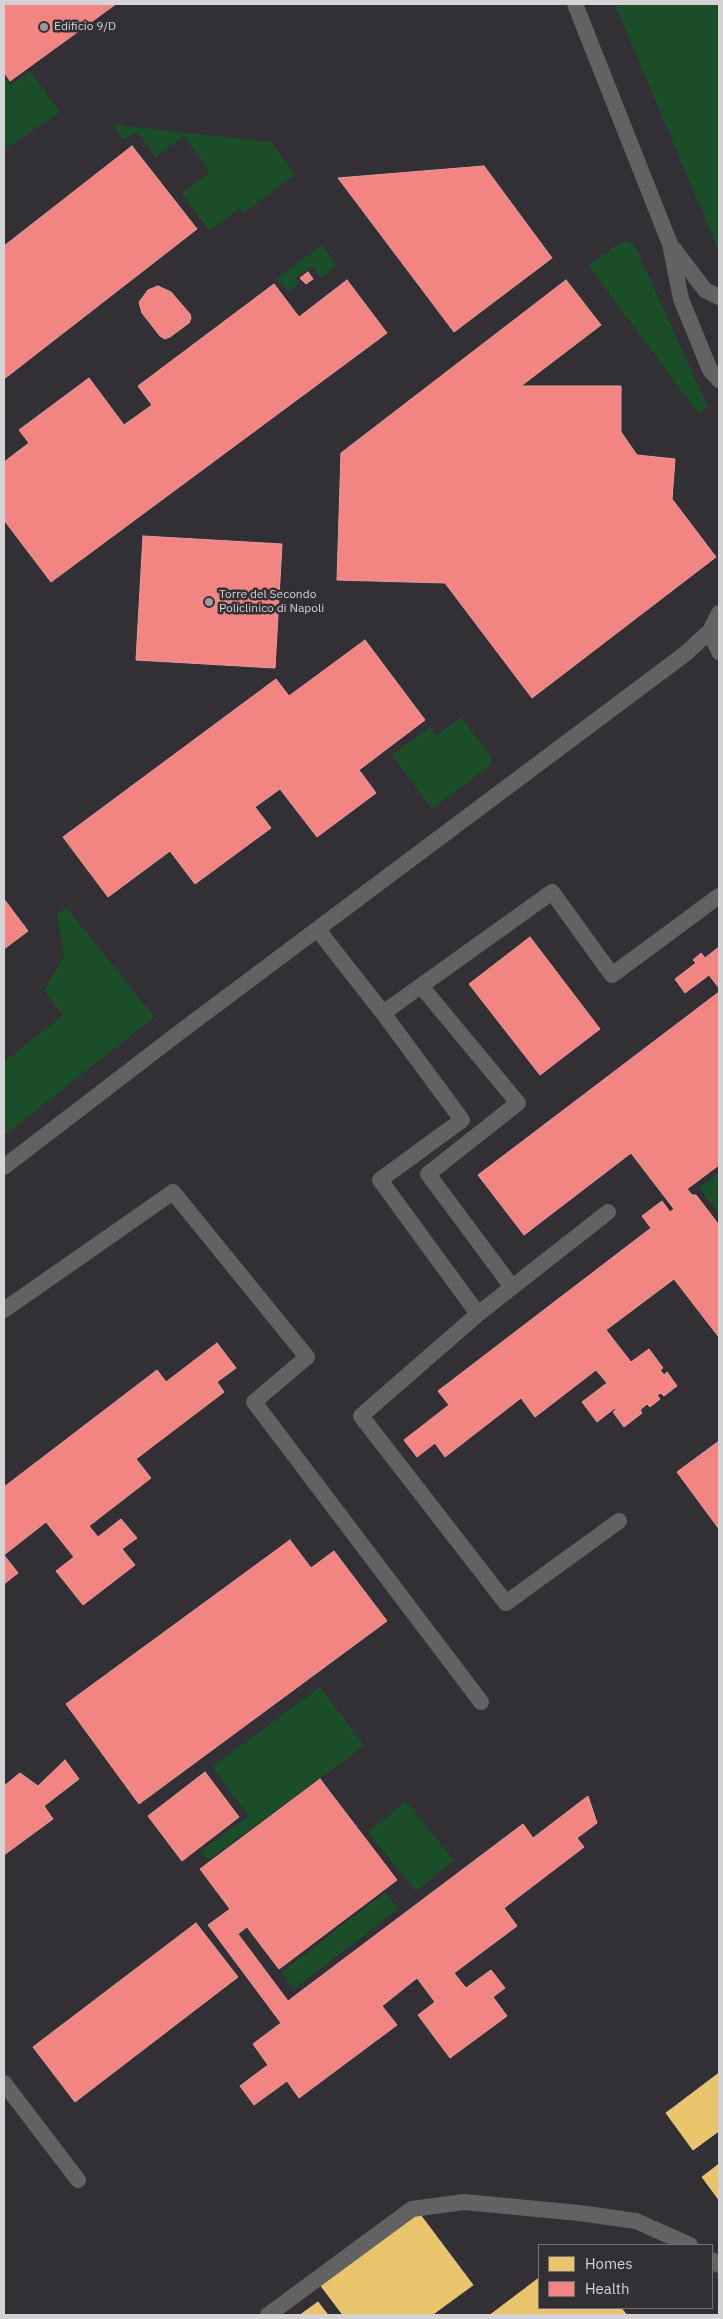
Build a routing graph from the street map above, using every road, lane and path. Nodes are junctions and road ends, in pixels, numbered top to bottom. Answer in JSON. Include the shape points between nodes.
{"nodes":[{"id":1,"x":575,"y":4,"type":"edge"},
{"id":2,"x":670,"y":244,"type":"junction"},
{"id":3,"x":719,"y":297,"type":"edge"},
{"id":4,"x":719,"y":380,"type":"edge"},
{"id":5,"x":719,"y":613,"type":"edge"},
{"id":6,"x":710,"y":631,"type":"junction"},
{"id":7,"x":719,"y":652,"type":"edge"},
{"id":8,"x":719,"y":896,"type":"edge"},
{"id":9,"x":318,"y":930,"type":"junction"},
{"id":10,"x":421,"y":986,"type":"junction"},
{"id":11,"x":383,"y":1013,"type":"junction"},
{"id":12,"x":4,"y":1167,"type":"edge"},
{"id":13,"x":608,"y":1212,"type":"dead end"},
{"id":14,"x":512,"y":1287,"type":"junction"},
{"id":15,"x":4,"y":1310,"type":"edge"},
{"id":16,"x":478,"y":1314,"type":"junction"},
{"id":17,"x":619,"y":1521,"type":"dead end"},
{"id":18,"x":481,"y":1702,"type":"dead end"},
{"id":19,"x":4,"y":2083,"type":"edge"},
{"id":20,"x":78,"y":2180,"type":"dead end"},
{"id":21,"x":688,"y":2244,"type":"edge"},
{"id":22,"x":268,"y":2315,"type":"edge"}],
"edges":[{"from":1,"to":2,"type":"lane"},
{"from":2,"to":3,"type":"lane","via":[[704,290]]},
{"from":2,"to":4,"type":"lane","via":[[681,298],[710,370]]},
{"from":5,"to":6,"type":"lane"},
{"from":6,"to":7,"type":"lane"},
{"from":6,"to":9,"type":"lane","via":[[685,654]]},
{"from":8,"to":10,"type":"lane","via":[[612,975],[552,892]]},
{"from":9,"to":11,"type":"lane"},
{"from":9,"to":12,"type":"lane"},
{"from":10,"to":11,"type":"lane"},
{"from":10,"to":14,"type":"lane","via":[[518,1103],[428,1174]]},
{"from":11,"to":16,"type":"lane","via":[[462,1120],[380,1180]]},
{"from":13,"to":14,"type":"lane"},
{"from":14,"to":16,"type":"lane"},
{"from":15,"to":18,"type":"lane","via":[[173,1192],[307,1357],[254,1402]]},
{"from":16,"to":17,"type":"lane","via":[[361,1416],[506,1604]]},
{"from":19,"to":20,"type":"lane"},
{"from":21,"to":22,"type":"lane","via":[[636,2221],[579,2213],[464,2202],[412,2208]]}]}
